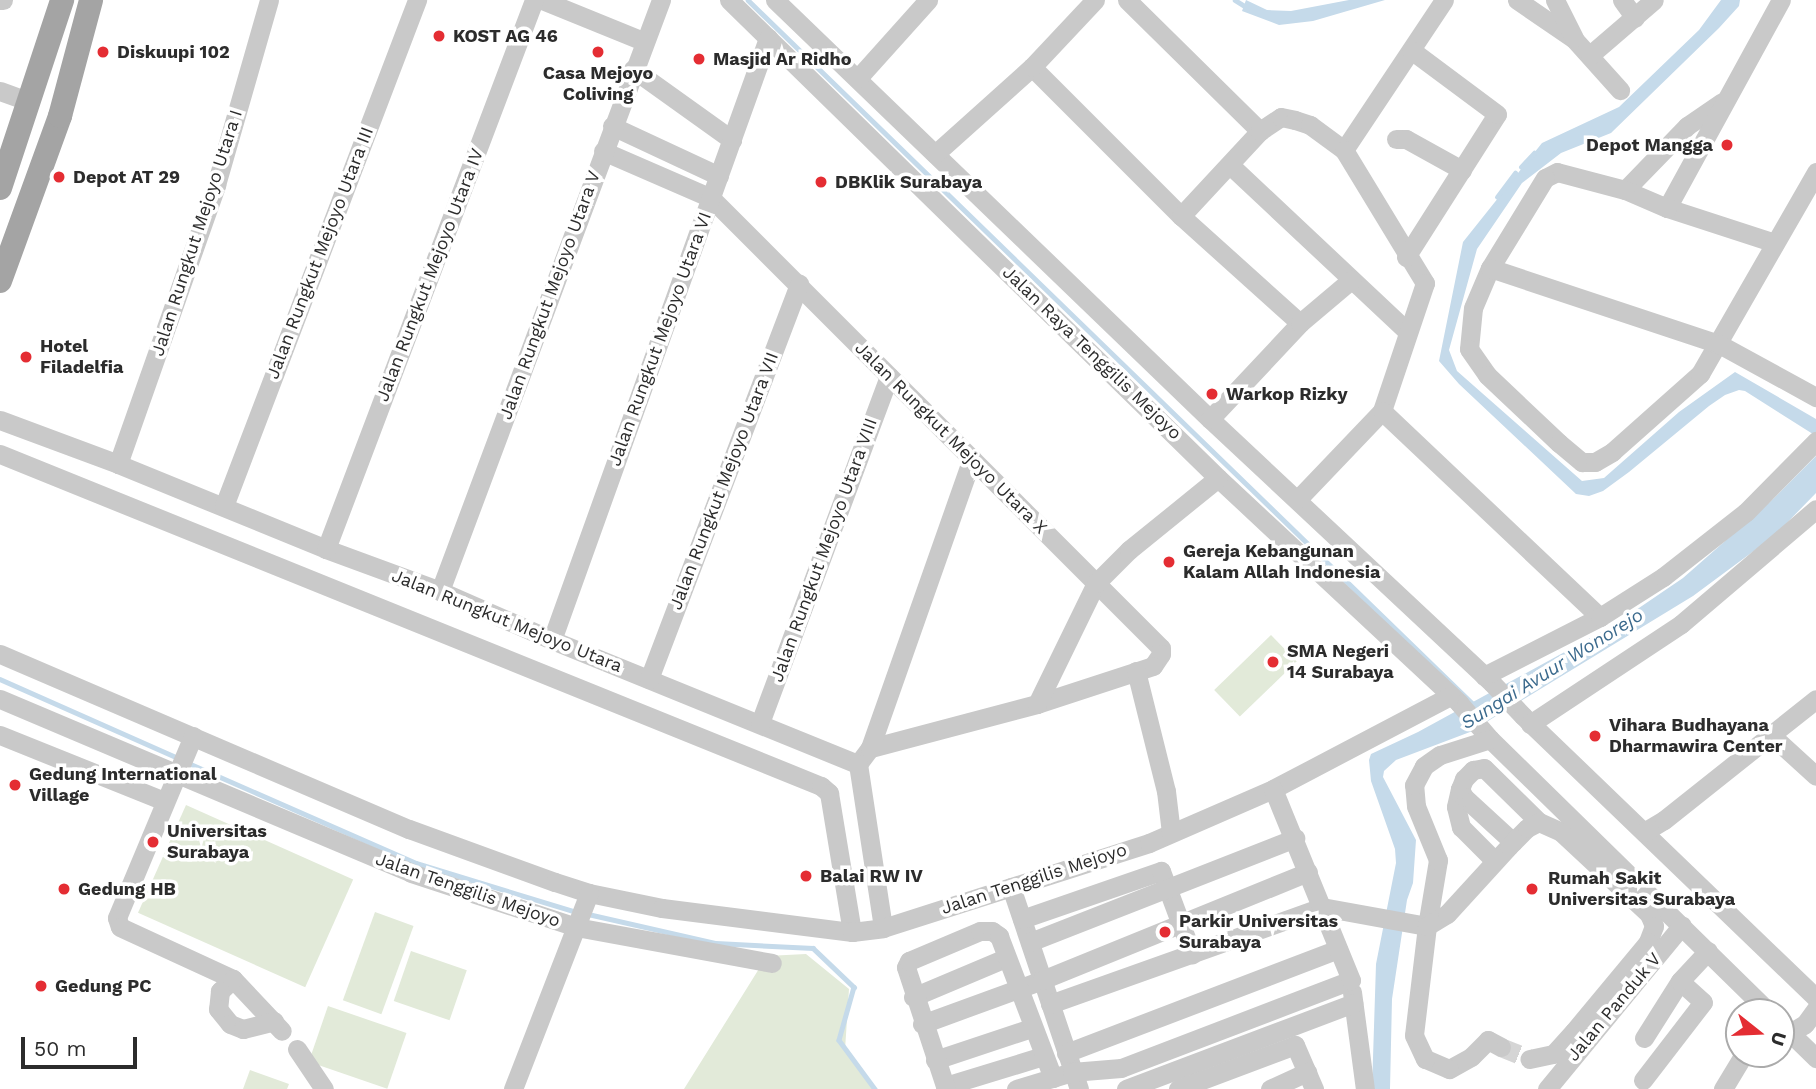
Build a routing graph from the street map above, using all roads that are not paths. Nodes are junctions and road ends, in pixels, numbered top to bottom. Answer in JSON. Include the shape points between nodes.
{"nodes":[{"id":1,"x":62,"y":0,"type":"edge"},
{"id":2,"x":91,"y":0,"type":"edge"},
{"id":3,"x":269,"y":0,"type":"edge"},
{"id":4,"x":416,"y":0,"type":"edge"},
{"id":5,"x":534,"y":0,"type":"edge"},
{"id":6,"x":542,"y":0,"type":"edge"},
{"id":7,"x":661,"y":0,"type":"edge"},
{"id":8,"x":729,"y":0,"type":"edge"},
{"id":9,"x":775,"y":0,"type":"edge"},
{"id":10,"x":928,"y":0,"type":"edge"},
{"id":11,"x":1094,"y":0,"type":"edge"},
{"id":12,"x":1127,"y":0,"type":"edge"},
{"id":13,"x":1444,"y":0,"type":"edge"},
{"id":14,"x":1517,"y":0,"type":"edge"},
{"id":15,"x":1555,"y":0,"type":"edge"},
{"id":16,"x":1622,"y":0,"type":"edge"},
{"id":17,"x":1654,"y":0,"type":"edge"},
{"id":18,"x":1782,"y":0,"type":"edge"},
{"id":19,"x":1635,"y":18,"type":"junction"},
{"id":20,"x":768,"y":38,"type":"junction"},
{"id":21,"x":1574,"y":39,"type":"junction"},
{"id":22,"x":643,"y":41,"type":"junction"},
{"id":23,"x":1411,"y":50,"type":"junction"},
{"id":24,"x":1590,"y":55,"type":"junction"},
{"id":25,"x":1032,"y":67,"type":"junction"},
{"id":26,"x":633,"y":69,"type":"junction"},
{"id":27,"x":858,"y":78,"type":"junction"},
{"id":28,"x":1620,"y":90,"type":"dead end"},
{"id":29,"x":0,"y":91,"type":"edge"},
{"id":30,"x":1726,"y":99,"type":"junction"},
{"id":31,"x":30,"y":102,"type":"junction"},
{"id":32,"x":868,"y":111,"type":"junction"},
{"id":33,"x":612,"y":126,"type":"junction"},
{"id":34,"x":1260,"y":131,"type":"junction"},
{"id":35,"x":732,"y":139,"type":"junction"},
{"id":36,"x":1396,"y":139,"type":"dead end"},
{"id":37,"x":1344,"y":150,"type":"junction"},
{"id":38,"x":603,"y":151,"type":"junction"},
{"id":39,"x":935,"y":154,"type":"junction"},
{"id":40,"x":1230,"y":165,"type":"junction"},
{"id":41,"x":1462,"y":170,"type":"junction"},
{"id":42,"x":1816,"y":172,"type":"edge"},
{"id":43,"x":719,"y":176,"type":"junction"},
{"id":44,"x":0,"y":188,"type":"edge"},
{"id":45,"x":1625,"y":190,"type":"junction"},
{"id":46,"x":711,"y":198,"type":"junction"},
{"id":47,"x":1667,"y":208,"type":"junction"},
{"id":48,"x":1181,"y":216,"type":"junction"},
{"id":49,"x":8,"y":240,"type":"edge"},
{"id":50,"x":1775,"y":243,"type":"junction"},
{"id":51,"x":1406,"y":257,"type":"junction"},
{"id":52,"x":1490,"y":268,"type":"junction"},
{"id":53,"x":1351,"y":280,"type":"junction"},
{"id":54,"x":0,"y":281,"type":"edge"},
{"id":55,"x":799,"y":284,"type":"junction"},
{"id":56,"x":1300,"y":323,"type":"junction"},
{"id":57,"x":1407,"y":331,"type":"junction"},
{"id":58,"x":1719,"y":344,"type":"junction"},
{"id":59,"x":889,"y":376,"type":"junction"},
{"id":60,"x":1816,"y":397,"type":"edge"},
{"id":61,"x":1382,"y":411,"type":"junction"},
{"id":62,"x":1210,"y":419,"type":"junction"},
{"id":63,"x":0,"y":420,"type":"edge"},
{"id":64,"x":1813,"y":445,"type":"edge"},
{"id":65,"x":80,"y":449,"type":"junction"},
{"id":66,"x":0,"y":454,"type":"edge"},
{"id":67,"x":972,"y":458,"type":"junction"},
{"id":68,"x":118,"y":464,"type":"junction"},
{"id":69,"x":1218,"y":478,"type":"junction"},
{"id":70,"x":68,"y":481,"type":"junction"},
{"id":71,"x":1298,"y":499,"type":"junction"},
{"id":72,"x":224,"y":506,"type":"junction"},
{"id":73,"x":1814,"y":518,"type":"edge"},
{"id":74,"x":326,"y":549,"type":"junction"},
{"id":75,"x":380,"y":569,"type":"junction"},
{"id":76,"x":1096,"y":583,"type":"junction"},
{"id":77,"x":440,"y":591,"type":"junction"},
{"id":78,"x":367,"y":601,"type":"junction"},
{"id":79,"x":1600,"y":617,"type":"junction"},
{"id":80,"x":552,"y":640,"type":"junction"},
{"id":81,"x":0,"y":654,"type":"edge"},
{"id":82,"x":1144,"y":668,"type":"junction"},
{"id":83,"x":649,"y":679,"type":"junction"},
{"id":84,"x":1488,"y":680,"type":"junction"},
{"id":85,"x":0,"y":699,"type":"edge"},
{"id":86,"x":1454,"y":699,"type":"junction"},
{"id":87,"x":1816,"y":699,"type":"edge"},
{"id":88,"x":1037,"y":704,"type":"junction"},
{"id":89,"x":1526,"y":720,"type":"junction"},
{"id":90,"x":760,"y":723,"type":"junction"},
{"id":91,"x":1770,"y":734,"type":"junction"},
{"id":92,"x":0,"y":735,"type":"edge"},
{"id":93,"x":1490,"y":739,"type":"junction"},
{"id":94,"x":191,"y":740,"type":"junction"},
{"id":95,"x":864,"y":756,"type":"junction"},
{"id":96,"x":178,"y":771,"type":"junction"},
{"id":97,"x":1816,"y":776,"type":"edge"},
{"id":98,"x":1273,"y":789,"type":"junction"},
{"id":99,"x":1460,"y":789,"type":"junction"},
{"id":100,"x":164,"y":801,"type":"junction"},
{"id":101,"x":1552,"y":818,"type":"junction"},
{"id":102,"x":1644,"y":832,"type":"junction"},
{"id":103,"x":1171,"y":833,"type":"junction"},
{"id":104,"x":1295,"y":838,"type":"junction"},
{"id":105,"x":1513,"y":842,"type":"junction"},
{"id":106,"x":873,"y":859,"type":"junction"},
{"id":107,"x":1494,"y":861,"type":"junction"},
{"id":108,"x":840,"y":863,"type":"junction"},
{"id":109,"x":1308,"y":872,"type":"junction"},
{"id":110,"x":1011,"y":887,"type":"junction"},
{"id":111,"x":1167,"y":888,"type":"junction"},
{"id":112,"x":587,"y":896,"type":"junction"},
{"id":113,"x":1322,"y":907,"type":"junction"},
{"id":114,"x":1657,"y":914,"type":"junction"},
{"id":115,"x":1022,"y":919,"type":"junction"},
{"id":116,"x":577,"y":923,"type":"junction"},
{"id":117,"x":1181,"y":924,"type":"junction"},
{"id":118,"x":1682,"y":925,"type":"junction"},
{"id":119,"x":1427,"y":926,"type":"junction"},
{"id":120,"x":883,"y":928,"type":"junction"},
{"id":121,"x":852,"y":932,"type":"junction"},
{"id":122,"x":1030,"y":942,"type":"junction"},
{"id":123,"x":1338,"y":949,"type":"junction"},
{"id":124,"x":1707,"y":951,"type":"junction"},
{"id":125,"x":1192,"y":954,"type":"junction"},
{"id":126,"x":1006,"y":958,"type":"junction"},
{"id":127,"x":772,"y":963,"type":"dead end"},
{"id":128,"x":233,"y":979,"type":"junction"},
{"id":129,"x":1350,"y":980,"type":"junction"},
{"id":130,"x":1042,"y":981,"type":"junction"},
{"id":131,"x":1679,"y":981,"type":"junction"},
{"id":132,"x":1017,"y":990,"type":"junction"},
{"id":133,"x":913,"y":997,"type":"junction"},
{"id":134,"x":1755,"y":998,"type":"edge"},
{"id":135,"x":1816,"y":998,"type":"edge"},
{"id":136,"x":1353,"y":1003,"type":"junction"},
{"id":137,"x":1050,"y":1004,"type":"junction"},
{"id":138,"x":1816,"y":1009,"type":"edge"},
{"id":139,"x":922,"y":1024,"type":"junction"},
{"id":140,"x":1795,"y":1026,"type":"edge"},
{"id":141,"x":1031,"y":1028,"type":"junction"},
{"id":142,"x":1211,"y":1034,"type":"junction"},
{"id":143,"x":1795,"y":1036,"type":"edge"},
{"id":144,"x":1644,"y":1038,"type":"dead end"},
{"id":145,"x":1501,"y":1047,"type":"tunnel mouth"},
{"id":146,"x":297,"y":1049,"type":"dead end"},
{"id":147,"x":1220,"y":1054,"type":"junction"},
{"id":148,"x":1815,"y":1054,"type":"edge"},
{"id":149,"x":1043,"y":1056,"type":"junction"},
{"id":150,"x":1530,"y":1059,"type":"dead end"},
{"id":151,"x":934,"y":1060,"type":"junction"},
{"id":152,"x":1736,"y":1068,"type":"edge"},
{"id":153,"x":1072,"y":1072,"type":"edge"},
{"id":154,"x":1053,"y":1078,"type":"junction"},
{"id":155,"x":1643,"y":1080,"type":"dead end"},
{"id":156,"x":1311,"y":1081,"type":"edge"},
{"id":157,"x":1218,"y":1082,"type":"edge"},
{"id":158,"x":946,"y":1088,"type":"edge"},
{"id":159,"x":1182,"y":1088,"type":"edge"},
{"id":160,"x":324,"y":1089,"type":"edge"},
{"id":161,"x":513,"y":1089,"type":"edge"},
{"id":162,"x":1016,"y":1089,"type":"edge"},
{"id":163,"x":1126,"y":1089,"type":"edge"},
{"id":164,"x":1270,"y":1089,"type":"edge"},
{"id":165,"x":1365,"y":1089,"type":"edge"},
{"id":166,"x":1547,"y":1089,"type":"edge"},
{"id":167,"x":1723,"y":1089,"type":"edge"}],
"edges":[{"from":1,"to":31,"type":"main road"},
{"from":2,"to":49,"type":"main road","via":[[60,116]]},
{"from":3,"to":68,"type":"street","name":"Jalan Rungkut Mejoyo Utara I","via":[[216,185]]},
{"from":4,"to":72,"type":"street","name":"Jalan Rungkut Mejoyo Utara III"},
{"from":5,"to":74,"type":"street","name":"Jalan Rungkut Mejoyo Utara IV"},
{"from":6,"to":22,"type":"street"},
{"from":7,"to":22,"type":"street","name":"Jalan Rungkut Mejoyo Utara V"},
{"from":8,"to":20,"type":"street","name":"Jalan Raya Tenggilis Mejoyo"},
{"from":9,"to":27,"type":"street","name":"Jalan Raya Tenggilis Mejoyo"},
{"from":10,"to":27,"type":"street"},
{"from":11,"to":25,"type":"street"},
{"from":12,"to":34,"type":"street"},
{"from":13,"to":23,"type":"street"},
{"from":14,"to":21,"type":"street"},
{"from":15,"to":21,"type":"street"},
{"from":16,"to":19,"type":"street"},
{"from":17,"to":19,"type":"street"},
{"from":18,"to":30,"type":"street"},
{"from":19,"to":24,"type":"street"},
{"from":20,"to":32,"type":"street","name":"Jalan Raya Tenggilis Mejoyo"},
{"from":20,"to":35,"type":"street","name":"Jalan Rungkut Mejoyo Utara VI"},
{"from":21,"to":24,"type":"street"},
{"from":22,"to":26,"type":"street","name":"Jalan Rungkut Mejoyo Utara V"},
{"from":23,"to":37,"type":"street"},
{"from":23,"to":41,"type":"street","via":[[1497,112]]},
{"from":24,"to":28,"type":"street"},
{"from":25,"to":39,"type":"street"},
{"from":25,"to":48,"type":"street"},
{"from":26,"to":33,"type":"street","name":"Jalan Rungkut Mejoyo Utara V"},
{"from":26,"to":35,"type":"street"},
{"from":27,"to":32,"type":"street","name":"Jalan Raya Tenggilis Mejoyo"},
{"from":29,"to":31,"type":"street"},
{"from":30,"to":45,"type":"street","via":[[1687,126]]},
{"from":30,"to":47,"type":"street"},
{"from":31,"to":44,"type":"main road"},
{"from":32,"to":39,"type":"street","name":"Jalan Raya Tenggilis Mejoyo"},
{"from":32,"to":69,"type":"street","name":"Jalan Raya Tenggilis Mejoyo"},
{"from":33,"to":38,"type":"street","name":"Jalan Rungkut Mejoyo Utara V"},
{"from":33,"to":43,"type":"street"},
{"from":34,"to":37,"type":"street","via":[[1281,117],[1295,120],[1310,125]]},
{"from":34,"to":40,"type":"street"},
{"from":35,"to":43,"type":"street","name":"Jalan Rungkut Mejoyo Utara VI"},
{"from":36,"to":41,"type":"street","via":[[1406,139]]},
{"from":37,"to":51,"type":"street"},
{"from":38,"to":46,"type":"street"},
{"from":38,"to":77,"type":"street","name":"Jalan Rungkut Mejoyo Utara V"},
{"from":39,"to":62,"type":"street","name":"Jalan Raya Tenggilis Mejoyo"},
{"from":40,"to":48,"type":"street"},
{"from":40,"to":53,"type":"street"},
{"from":41,"to":51,"type":"street"},
{"from":42,"to":50,"type":"street"},
{"from":43,"to":46,"type":"street","name":"Jalan Rungkut Mejoyo Utara VI"},
{"from":45,"to":47,"type":"street"},
{"from":45,"to":52,"type":"street","via":[[1566,172],[1551,174]]},
{"from":46,"to":55,"type":"street","name":"Jalan Rungkut Mejoyo Utara X"},
{"from":46,"to":80,"type":"street","name":"Jalan Rungkut Mejoyo Utara VI"},
{"from":47,"to":50,"type":"street"},
{"from":48,"to":56,"type":"street"},
{"from":49,"to":54,"type":"main road"},
{"from":50,"to":58,"type":"street"},
{"from":51,"to":57,"type":"street","via":[[1425,287]]},
{"from":52,"to":58,"type":"street"},
{"from":52,"to":58,"type":"street","via":[[1473,309],[1469,349],[1487,375],[1585,464],[1612,452],[1686,388]]},
{"from":53,"to":56,"type":"street"},
{"from":53,"to":57,"type":"street"},
{"from":55,"to":59,"type":"street","name":"Jalan Rungkut Mejoyo Utara X"},
{"from":55,"to":83,"type":"street","name":"Jalan Rungkut Mejoyo Utara VII"},
{"from":56,"to":62,"type":"street"},
{"from":57,"to":61,"type":"street"},
{"from":58,"to":60,"type":"street"},
{"from":59,"to":67,"type":"street","name":"Jalan Rungkut Mejoyo Utara X"},
{"from":59,"to":90,"type":"street","name":"Jalan Rungkut Mejoyo Utara VIII"},
{"from":61,"to":71,"type":"street"},
{"from":61,"to":79,"type":"street"},
{"from":62,"to":71,"type":"street","name":"Jalan Raya Tenggilis Mejoyo"},
{"from":63,"to":65,"type":"street","name":"Jalan Rungkut Mejoyo Utara"},
{"from":64,"to":79,"type":"street","via":[[1746,512],[1663,577]]},
{"from":65,"to":68,"type":"street","name":"Jalan Rungkut Mejoyo Utara"},
{"from":65,"to":70,"type":"street"},
{"from":66,"to":70,"type":"street","name":"Jalan Rungkut Mejoyo Utara"},
{"from":67,"to":76,"type":"street","name":"Jalan Rungkut Mejoyo Utara X"},
{"from":67,"to":95,"type":"street"},
{"from":68,"to":72,"type":"street","name":"Jalan Rungkut Mejoyo Utara"},
{"from":69,"to":76,"type":"street"},
{"from":69,"to":86,"type":"street","name":"Jalan Raya Tenggilis Mejoyo"},
{"from":70,"to":78,"type":"street","name":"Jalan Rungkut Mejoyo Utara"},
{"from":71,"to":84,"type":"street","name":"Jalan Raya Tenggilis Mejoyo"},
{"from":72,"to":74,"type":"street","name":"Jalan Rungkut Mejoyo Utara"},
{"from":73,"to":89,"type":"street","via":[[1681,624]]},
{"from":74,"to":75,"type":"street","name":"Jalan Rungkut Mejoyo Utara"},
{"from":75,"to":77,"type":"street","name":"Jalan Rungkut Mejoyo Utara"},
{"from":75,"to":78,"type":"street"},
{"from":76,"to":82,"type":"street","name":"Jalan Rungkut Mejoyo Utara X","via":[[1161,648],[1161,654]]},
{"from":76,"to":88,"type":"street"},
{"from":77,"to":80,"type":"street","name":"Jalan Rungkut Mejoyo Utara"},
{"from":78,"to":108,"type":"street","name":"Jalan Rungkut Mejoyo Utara","via":[[821,786],[829,793]]},
{"from":79,"to":84,"type":"street"},
{"from":80,"to":83,"type":"street","name":"Jalan Rungkut Mejoyo Utara"},
{"from":81,"to":94,"type":"street","name":"Jalan Tenggilis Mejoyo"},
{"from":82,"to":88,"type":"street"},
{"from":82,"to":103,"type":"street"},
{"from":83,"to":90,"type":"street","name":"Jalan Rungkut Mejoyo Utara"},
{"from":84,"to":89,"type":"street","name":"Jalan Raya Tenggilis Mejoyo"},
{"from":85,"to":96,"type":"street","name":"Jalan Tenggilis Mejoyo"},
{"from":86,"to":93,"type":"street","name":"Jalan Raya Tenggilis Mejoyo"},
{"from":86,"to":98,"type":"street","name":"Jalan Tenggilis Mejoyo"},
{"from":87,"to":91,"type":"street"},
{"from":88,"to":95,"type":"street"},
{"from":89,"to":102,"type":"street","name":"Jalan Raya Tenggilis Mejoyo"},
{"from":90,"to":95,"type":"street","name":"Jalan Rungkut Mejoyo Utara"},
{"from":91,"to":97,"type":"street"},
{"from":91,"to":102,"type":"street"},
{"from":92,"to":100,"type":"street"},
{"from":93,"to":101,"type":"street","name":"Jalan Raya Tenggilis Mejoyo"},
{"from":93,"to":119,"type":"street","via":[[1440,755],[1424,766],[1414,785],[1416,806],[1438,860]]},
{"from":94,"to":96,"type":"street"},
{"from":94,"to":112,"type":"street","name":"Jalan Tenggilis Mejoyo"},
{"from":95,"to":106,"type":"street"},
{"from":96,"to":100,"type":"street"},
{"from":96,"to":116,"type":"street","name":"Jalan Tenggilis Mejoyo","via":[[411,873]]},
{"from":98,"to":103,"type":"street","name":"Jalan Tenggilis Mejoyo"},
{"from":98,"to":104,"type":"street"},
{"from":99,"to":101,"type":"street","via":[[1473,770],[1483,768]]},
{"from":99,"to":105,"type":"street"},
{"from":99,"to":107,"type":"street","via":[[1456,807],[1461,827]]},
{"from":100,"to":128,"type":"street","via":[[120,906],[120,927]]},
{"from":101,"to":105,"type":"street","via":[[1527,828]]},
{"from":101,"to":114,"type":"street"},
{"from":102,"to":135,"type":"street","name":"Jalan Raya Tenggilis Mejoyo"},
{"from":103,"to":110,"type":"street","name":"Jalan Tenggilis Mejoyo"},
{"from":104,"to":109,"type":"street"},
{"from":104,"to":111,"type":"street"},
{"from":105,"to":107,"type":"street"},
{"from":106,"to":108,"type":"street"},
{"from":106,"to":120,"type":"street"},
{"from":107,"to":119,"type":"street","via":[[1447,915]]},
{"from":108,"to":121,"type":"street","name":"Jalan Rungkut Mejoyo Utara"},
{"from":109,"to":113,"type":"street"},
{"from":109,"to":117,"type":"street"},
{"from":110,"to":115,"type":"street"},
{"from":110,"to":120,"type":"street","name":"Jalan Tenggilis Mejoyo"},
{"from":111,"to":115,"type":"street","via":[[1161,871]]},
{"from":111,"to":117,"type":"street"},
{"from":111,"to":122,"type":"street"},
{"from":112,"to":116,"type":"street","name":"Jalan Tenggilis Mejoyo"},
{"from":112,"to":121,"type":"street","name":"Jalan Tenggilis Mejoyo"},
{"from":113,"to":119,"type":"street"},
{"from":113,"to":123,"type":"street"},
{"from":113,"to":125,"type":"street"},
{"from":114,"to":118,"type":"street"},
{"from":114,"to":150,"type":"street","via":[[1648,942],[1574,1031],[1553,1054]]},
{"from":115,"to":122,"type":"street"},
{"from":116,"to":127,"type":"street","name":"Jalan Tenggilis Mejoyo"},
{"from":116,"to":161,"type":"street"},
{"from":117,"to":125,"type":"street"},
{"from":117,"to":130,"type":"street"},
{"from":118,"to":124,"type":"street"},
{"from":118,"to":166,"type":"street","name":"Jalan Panduk V"},
{"from":119,"to":145,"type":"street","via":[[1414,1035],[1425,1059],[1449,1069],[1488,1041]]},
{"from":120,"to":121,"type":"street","name":"Jalan Tenggilis Mejoyo"},
{"from":122,"to":130,"type":"street"},
{"from":123,"to":129,"type":"street"},
{"from":123,"to":153,"type":"street"},
{"from":124,"to":131,"type":"street"},
{"from":124,"to":134,"type":"street"},
{"from":125,"to":137,"type":"street"},
{"from":126,"to":132,"type":"street"},
{"from":126,"to":133,"type":"street"},
{"from":126,"to":133,"type":"street","via":[[999,936],[992,930],[980,931],[909,961],[905,967]]},
{"from":128,"to":128,"type":"street","via":[[220,991],[218,1009],[230,1024],[243,1029],[279,1026]]},
{"from":129,"to":136,"type":"street"},
{"from":129,"to":142,"type":"street"},
{"from":130,"to":132,"type":"street"},
{"from":130,"to":137,"type":"street"},
{"from":131,"to":144,"type":"street"},
{"from":131,"to":155,"type":"street","via":[[1703,1002]]},
{"from":132,"to":139,"type":"street"},
{"from":132,"to":141,"type":"street"},
{"from":133,"to":139,"type":"street"},
{"from":136,"to":147,"type":"street"},
{"from":136,"to":165,"type":"street"},
{"from":137,"to":153,"type":"street"},
{"from":138,"to":140,"type":"street","via":[[1805,1024]]},
{"from":139,"to":151,"type":"street"},
{"from":141,"to":149,"type":"street"},
{"from":141,"to":151,"type":"street"},
{"from":142,"to":147,"type":"street"},
{"from":142,"to":153,"type":"street","via":[[1121,1068]]},
{"from":143,"to":148,"type":"street"},
{"from":146,"to":160,"type":"street"},
{"from":147,"to":163,"type":"street"},
{"from":149,"to":154,"type":"street"},
{"from":149,"to":158,"type":"street"},
{"from":151,"to":158,"type":"street"},
{"from":152,"to":167,"type":"street"},
{"from":153,"to":154,"type":"street"},
{"from":154,"to":162,"type":"street"},
{"from":156,"to":157,"type":"street","via":[[1295,1045]]},
{"from":156,"to":164,"type":"street"},
{"from":157,"to":159,"type":"street"}]}
